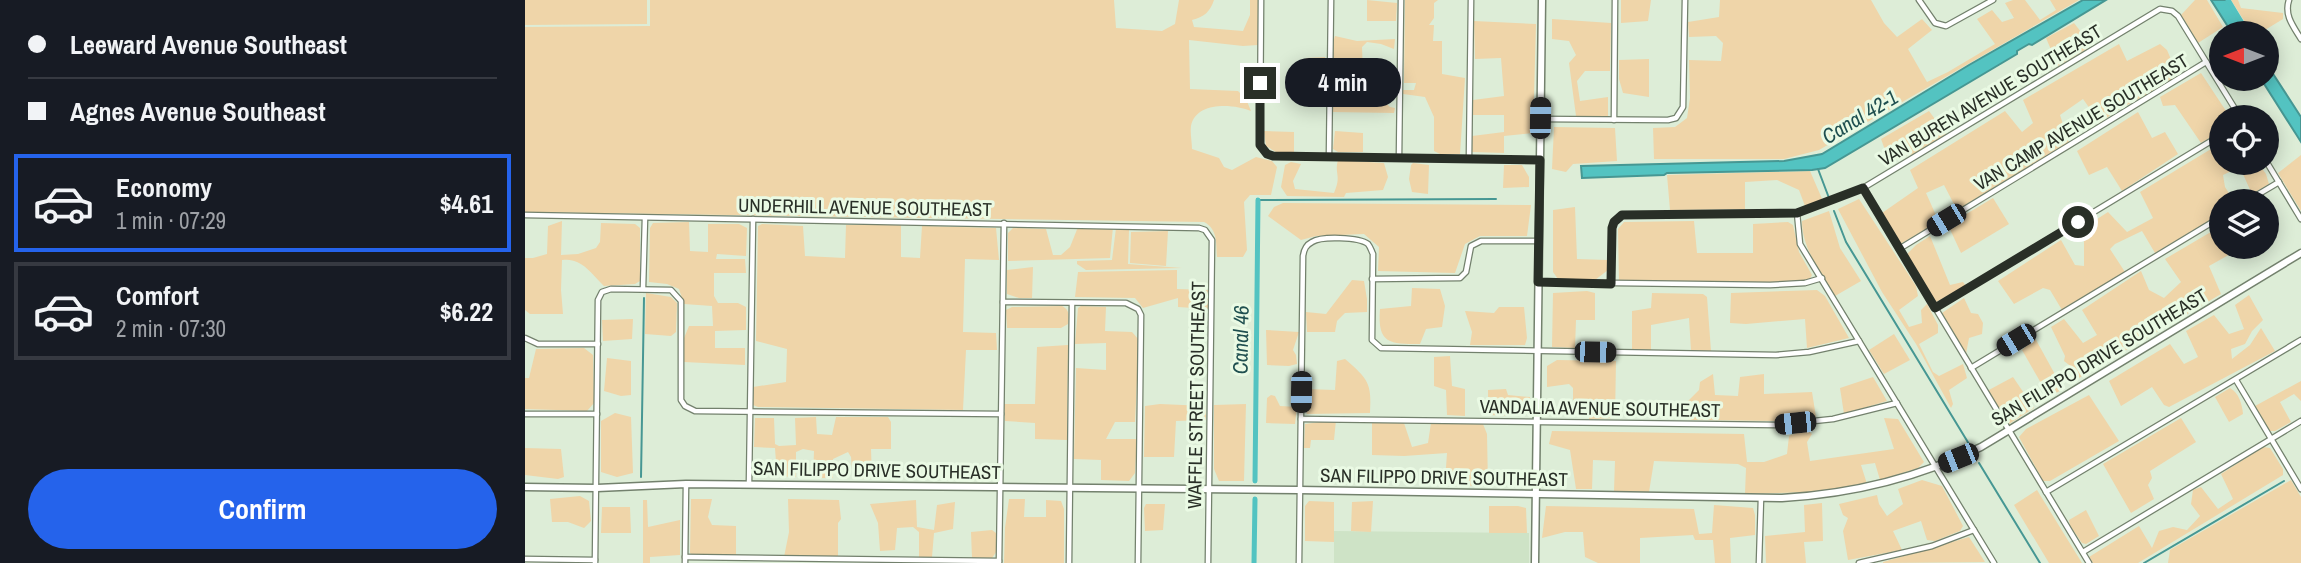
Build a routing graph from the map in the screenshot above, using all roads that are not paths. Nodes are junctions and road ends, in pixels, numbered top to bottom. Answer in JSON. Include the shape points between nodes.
{"nodes":[{"id":1,"x":1261,"y":0,"type":"edge"},
{"id":2,"x":1331,"y":0,"type":"edge"},
{"id":3,"x":1401,"y":0,"type":"edge"},
{"id":4,"x":1471,"y":0,"type":"edge"},
{"id":5,"x":1542,"y":0,"type":"edge"},
{"id":6,"x":1615,"y":0,"type":"edge"},
{"id":7,"x":1685,"y":0,"type":"edge"},
{"id":8,"x":1919,"y":0,"type":"edge"},
{"id":9,"x":1993,"y":0,"type":"edge"},
{"id":10,"x":2288,"y":2,"type":"edge"},
{"id":11,"x":2301,"y":39,"type":"edge"},
{"id":12,"x":2206,"y":62,"type":"junction"},
{"id":13,"x":2232,"y":105,"type":"edge"},
{"id":14,"x":1540,"y":118,"type":"junction"},
{"id":15,"x":1613,"y":120,"type":"junction"},
{"id":16,"x":2209,"y":142,"type":"edge"},
{"id":17,"x":1329,"y":157,"type":"junction"},
{"id":18,"x":1399,"y":158,"type":"junction"},
{"id":19,"x":1469,"y":159,"type":"junction"},
{"id":20,"x":1540,"y":160,"type":"junction"},
{"id":21,"x":2275,"y":175,"type":"edge"},
{"id":22,"x":2279,"y":182,"type":"junction"},
{"id":23,"x":1863,"y":188,"type":"junction"},
{"id":24,"x":2268,"y":189,"type":"edge"},
{"id":25,"x":1797,"y":213,"type":"junction"},
{"id":26,"x":525,"y":215,"type":"edge"},
{"id":27,"x":645,"y":218,"type":"junction"},
{"id":28,"x":753,"y":219,"type":"junction"},
{"id":29,"x":2301,"y":219,"type":"edge"},
{"id":30,"x":1004,"y":223,"type":"junction"},
{"id":31,"x":2209,"y":224,"type":"edge"},
{"id":32,"x":1205,"y":230,"type":"joint"},
{"id":33,"x":1539,"y":241,"type":"junction"},
{"id":34,"x":1899,"y":249,"type":"junction"},
{"id":35,"x":2301,"y":253,"type":"edge"},
{"id":36,"x":1822,"y":278,"type":"junction"},
{"id":37,"x":1372,"y":279,"type":"junction"},
{"id":38,"x":1538,"y":282,"type":"junction"},
{"id":39,"x":1611,"y":284,"type":"junction"},
{"id":40,"x":643,"y":288,"type":"junction"},
{"id":41,"x":1003,"y":302,"type":"junction"},
{"id":42,"x":1072,"y":303,"type":"junction"},
{"id":43,"x":1935,"y":308,"type":"junction"},
{"id":44,"x":525,"y":338,"type":"edge"},
{"id":45,"x":2301,"y":340,"type":"edge"},
{"id":46,"x":1859,"y":341,"type":"junction"},
{"id":47,"x":598,"y":344,"type":"junction"},
{"id":48,"x":1538,"y":351,"type":"junction"},
{"id":49,"x":1971,"y":368,"type":"junction"},
{"id":50,"x":2236,"y":380,"type":"junction"},
{"id":51,"x":1897,"y":403,"type":"junction"},
{"id":52,"x":750,"y":411,"type":"junction"},
{"id":53,"x":525,"y":414,"type":"edge"},
{"id":54,"x":597,"y":414,"type":"junction"},
{"id":55,"x":1001,"y":414,"type":"junction"},
{"id":56,"x":1301,"y":419,"type":"junction"},
{"id":57,"x":1537,"y":421,"type":"junction"},
{"id":58,"x":2301,"y":421,"type":"edge"},
{"id":59,"x":2008,"y":431,"type":"junction"},
{"id":60,"x":2271,"y":440,"type":"junction"},
{"id":61,"x":1936,"y":467,"type":"junction"},
{"id":62,"x":685,"y":484,"type":"junction"},
{"id":63,"x":749,"y":485,"type":"junction"},
{"id":64,"x":525,"y":486,"type":"edge"},
{"id":65,"x":1000,"y":487,"type":"junction"},
{"id":66,"x":597,"y":488,"type":"junction"},
{"id":67,"x":1070,"y":488,"type":"junction"},
{"id":68,"x":1139,"y":489,"type":"junction"},
{"id":69,"x":1209,"y":489,"type":"junction"},
{"id":70,"x":2301,"y":489,"type":"edge"},
{"id":71,"x":1299,"y":490,"type":"junction"},
{"id":72,"x":2046,"y":492,"type":"junction"},
{"id":73,"x":1536,"y":495,"type":"junction"},
{"id":74,"x":1761,"y":498,"type":"junction"},
{"id":75,"x":1974,"y":530,"type":"junction"},
{"id":76,"x":2083,"y":552,"type":"junction"},
{"id":77,"x":525,"y":559,"type":"edge"},
{"id":78,"x":685,"y":560,"type":"edge"},
{"id":79,"x":595,"y":561,"type":"edge"},
{"id":80,"x":887,"y":561,"type":"edge"},
{"id":81,"x":999,"y":562,"type":"edge"},
{"id":82,"x":1069,"y":563,"type":"edge"},
{"id":83,"x":1139,"y":563,"type":"edge"},
{"id":84,"x":1208,"y":563,"type":"edge"},
{"id":85,"x":1299,"y":563,"type":"edge"},
{"id":86,"x":1535,"y":563,"type":"edge"},
{"id":87,"x":1759,"y":563,"type":"edge"},
{"id":88,"x":1859,"y":563,"type":"edge"},
{"id":89,"x":1994,"y":563,"type":"edge"},
{"id":90,"x":2089,"y":563,"type":"edge"}],
"edges":[{"from":1,"to":17,"type":"street","via":[[1259,138],[1263,151],[1273,156]]},
{"from":2,"to":17,"type":"street"},
{"from":3,"to":18,"type":"street"},
{"from":4,"to":19,"type":"street"},
{"from":5,"to":14,"type":"street"},
{"from":6,"to":15,"type":"street"},
{"from":7,"to":15,"type":"street","via":[[1683,107],[1679,114],[1668,120]]},
{"from":8,"to":9,"type":"street","via":[[1935,23],[1946,26]]},
{"from":10,"to":11,"type":"street","via":[[2289,19]]},
{"from":12,"to":13,"type":"street"},
{"from":12,"to":23,"type":"street","name":"VAN BUREN AVENUE SOUTHEAST","via":[[2178,16],[2155,11]]},
{"from":12,"to":34,"type":"street","name":"VAN CAMP AVENUE SOUTHEAST"},
{"from":14,"to":15,"type":"street"},
{"from":14,"to":20,"type":"street"},
{"from":16,"to":43,"type":"street"},
{"from":17,"to":18,"type":"street"},
{"from":18,"to":19,"type":"street"},
{"from":19,"to":20,"type":"street"},
{"from":20,"to":33,"type":"street"},
{"from":21,"to":22,"type":"street"},
{"from":22,"to":24,"type":"street"},
{"from":22,"to":29,"type":"street"},
{"from":23,"to":25,"type":"street","name":"VAN BUREN AVENUE SOUTHEAST"},
{"from":23,"to":34,"type":"street"},
{"from":25,"to":36,"type":"street","via":[[1800,244]]},
{"from":25,"to":39,"type":"street","name":"VAN BUREN AVENUE SOUTHEAST","via":[[1629,213],[1618,217],[1612,228]]},
{"from":26,"to":27,"type":"street","name":"UNDERHILL AVENUE SOUTHEAST"},
{"from":27,"to":28,"type":"street","name":"UNDERHILL AVENUE SOUTHEAST"},
{"from":27,"to":40,"type":"street"},
{"from":28,"to":30,"type":"street","name":"UNDERHILL AVENUE SOUTHEAST"},
{"from":28,"to":52,"type":"street"},
{"from":30,"to":32,"type":"street","name":"UNDERHILL AVENUE SOUTHEAST"},
{"from":30,"to":41,"type":"street"},
{"from":31,"to":49,"type":"street"},
{"from":32,"to":69,"type":"street","name":"WAFFLE STREET SOUTHEAST","via":[[1212,240]]},
{"from":33,"to":37,"type":"street","via":[[1481,241],[1471,246],[1466,272],[1459,278]]},
{"from":33,"to":38,"type":"street"},
{"from":34,"to":43,"type":"street"},
{"from":35,"to":59,"type":"street","name":"SAN FILIPPO DRIVE SOUTHEAST"},
{"from":36,"to":39,"type":"street","via":[[1769,285]]},
{"from":36,"to":46,"type":"street"},
{"from":37,"to":48,"type":"street","via":[[1372,340],[1381,348]]},
{"from":37,"to":56,"type":"street","via":[[1373,254],[1365,242],[1320,238],[1304,249]]},
{"from":38,"to":39,"type":"street"},
{"from":38,"to":48,"type":"street"},
{"from":40,"to":47,"type":"street","via":[[603,292],[598,300]]},
{"from":40,"to":52,"type":"street","via":[[671,289],[681,301],[680,390],[685,406],[695,411]]},
{"from":41,"to":42,"type":"street"},
{"from":41,"to":55,"type":"street"},
{"from":42,"to":67,"type":"street"},
{"from":42,"to":68,"type":"street","via":[[1126,303],[1138,309],[1143,321]]},
{"from":43,"to":49,"type":"street"},
{"from":44,"to":47,"type":"street","via":[[538,344]]},
{"from":45,"to":50,"type":"street"},
{"from":46,"to":48,"type":"street","via":[[1776,355]]},
{"from":46,"to":51,"type":"street"},
{"from":47,"to":54,"type":"street"},
{"from":48,"to":57,"type":"street"},
{"from":49,"to":59,"type":"street"},
{"from":50,"to":60,"type":"street"},
{"from":50,"to":72,"type":"street"},
{"from":51,"to":57,"type":"street","name":"VANDALIA AVENUE SOUTHEAST","via":[[1833,419],[1776,425]]},
{"from":51,"to":61,"type":"street"},
{"from":52,"to":55,"type":"street"},
{"from":52,"to":63,"type":"street"},
{"from":53,"to":54,"type":"street"},
{"from":54,"to":66,"type":"street"},
{"from":55,"to":65,"type":"street"},
{"from":56,"to":57,"type":"street","name":"VANDALIA AVENUE SOUTHEAST"},
{"from":56,"to":71,"type":"street"},
{"from":57,"to":73,"type":"street"},
{"from":58,"to":60,"type":"street"},
{"from":59,"to":61,"type":"street","name":"SAN FILIPPO DRIVE SOUTHEAST"},
{"from":59,"to":72,"type":"street"},
{"from":60,"to":70,"type":"street"},
{"from":60,"to":76,"type":"street"},
{"from":61,"to":74,"type":"street","name":"SAN FILIPPO DRIVE SOUTHEAST","via":[[1829,494]]},
{"from":61,"to":75,"type":"street"},
{"from":62,"to":63,"type":"street","name":"SAN FILIPPO DRIVE SOUTHEAST"},
{"from":62,"to":66,"type":"street","name":"SAN FILIPPO DRIVE SOUTHEAST"},
{"from":62,"to":78,"type":"street"},
{"from":63,"to":65,"type":"street","name":"SAN FILIPPO DRIVE SOUTHEAST"},
{"from":64,"to":66,"type":"street","name":"SAN FILIPPO DRIVE SOUTHEAST"},
{"from":65,"to":67,"type":"street","name":"SAN FILIPPO DRIVE SOUTHEAST"},
{"from":65,"to":81,"type":"street"},
{"from":66,"to":79,"type":"street"},
{"from":67,"to":68,"type":"street","name":"SAN FILIPPO DRIVE SOUTHEAST"},
{"from":67,"to":82,"type":"street"},
{"from":68,"to":69,"type":"street","name":"SAN FILIPPO DRIVE SOUTHEAST"},
{"from":68,"to":83,"type":"street"},
{"from":69,"to":71,"type":"street","name":"SAN FILIPPO DRIVE SOUTHEAST"},
{"from":69,"to":84,"type":"street","name":"WAFFLE STREET SOUTHEAST"},
{"from":71,"to":73,"type":"street","name":"SAN FILIPPO DRIVE SOUTHEAST"},
{"from":71,"to":85,"type":"street"},
{"from":72,"to":76,"type":"street"},
{"from":73,"to":74,"type":"street","name":"SAN FILIPPO DRIVE SOUTHEAST"},
{"from":73,"to":86,"type":"street"},
{"from":74,"to":87,"type":"street"},
{"from":75,"to":88,"type":"street","via":[[1922,549]]},
{"from":75,"to":89,"type":"street"},
{"from":76,"to":90,"type":"street"},
{"from":77,"to":79,"type":"street"},
{"from":78,"to":80,"type":"street"},
{"from":80,"to":81,"type":"street"}]}
